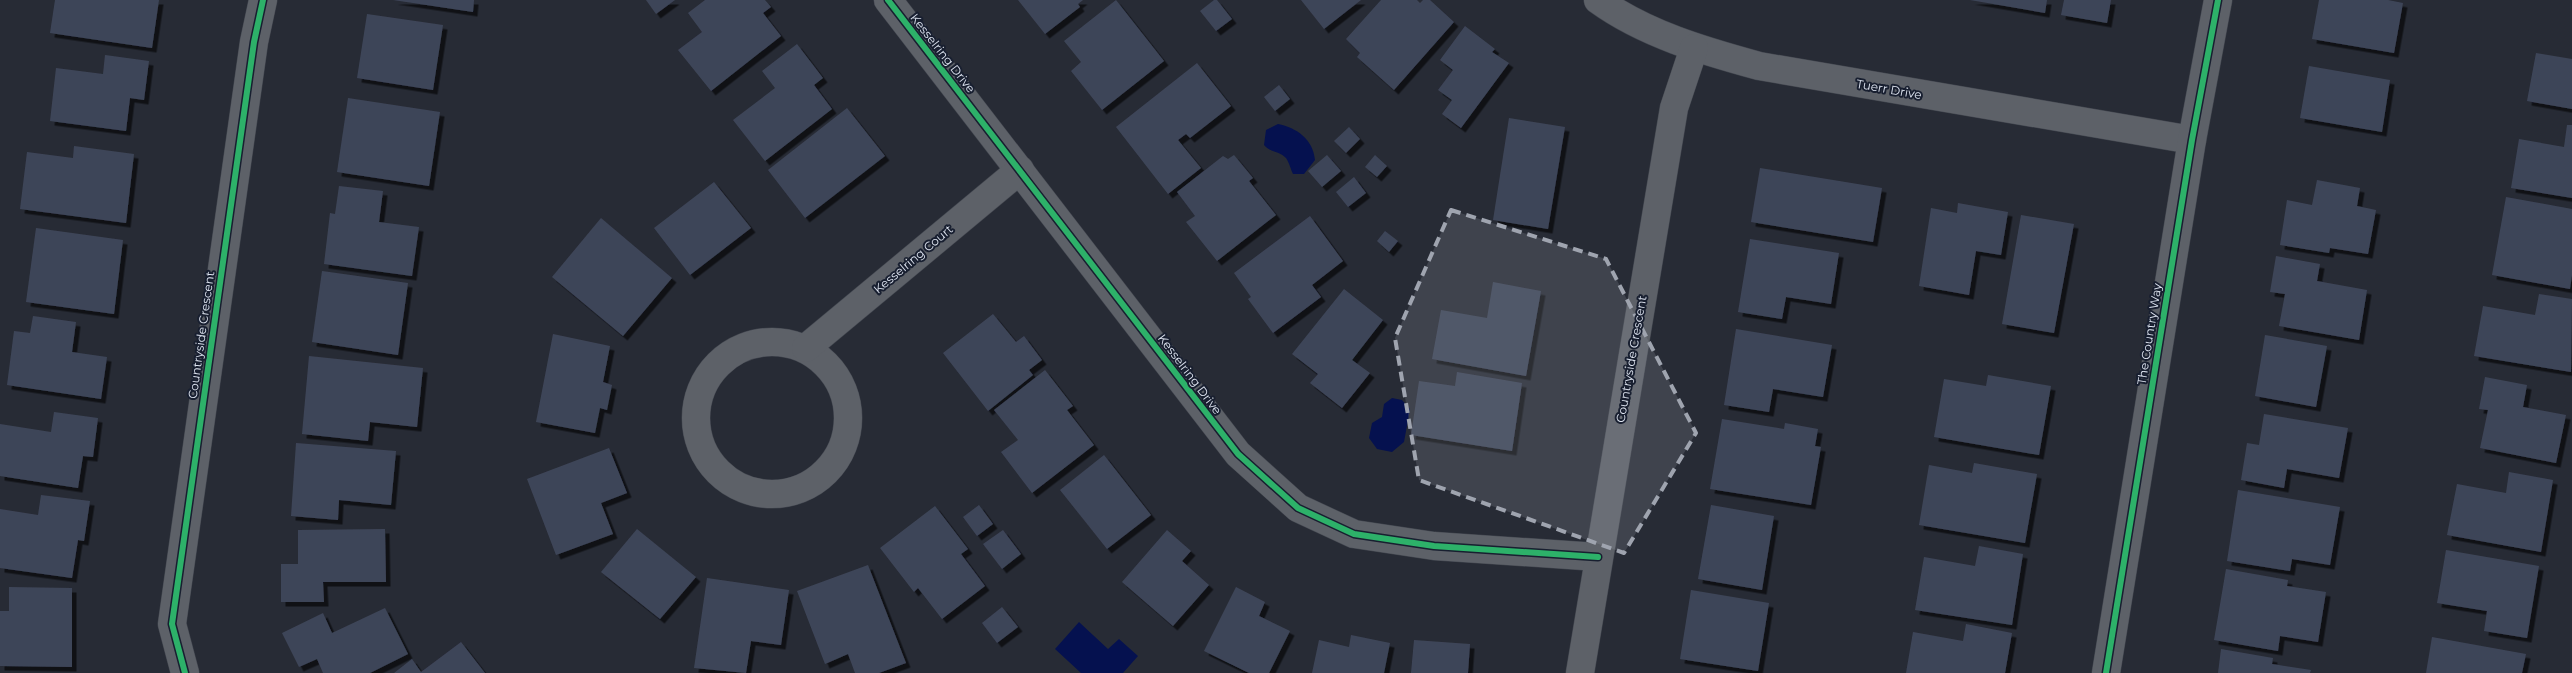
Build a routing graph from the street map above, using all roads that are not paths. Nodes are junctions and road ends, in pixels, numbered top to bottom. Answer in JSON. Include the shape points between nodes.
{"nodes":[{"id":1,"x":263,"y":0,"type":"edge"},
{"id":2,"x":888,"y":0,"type":"edge"},
{"id":3,"x":1598,"y":0,"type":"edge"},
{"id":4,"x":2218,"y":0,"type":"edge"},
{"id":5,"x":1694,"y":48,"type":"junction"},
{"id":6,"x":2192,"y":140,"type":"junction"},
{"id":7,"x":1020,"y":170,"type":"junction"},
{"id":8,"x":806,"y":348,"type":"junction"},
{"id":9,"x":1598,"y":557,"type":"junction"},
{"id":10,"x":185,"y":673,"type":"edge"},
{"id":11,"x":1580,"y":673,"type":"edge"},
{"id":12,"x":2106,"y":673,"type":"edge"}],
"edges":[{"from":1,"to":10,"type":"street","name":"Countryside Crescent","via":[[254,42],[172,624]]},
{"from":2,"to":7,"type":"street","name":"Kesselring Drive"},
{"from":3,"to":5,"type":"street","name":"Tuerr Drive","via":[[1615,12]]},
{"from":4,"to":6,"type":"street","name":"The Country Way"},
{"from":5,"to":6,"type":"street","name":"Tuerr Drive","via":[[1759,66]]},
{"from":5,"to":9,"type":"street","name":"Countryside Crescent","via":[[1674,108]]},
{"from":6,"to":12,"type":"street","name":"The Country Way"},
{"from":7,"to":8,"type":"street","name":"Kesselring Court"},
{"from":7,"to":9,"type":"street","name":"Kesselring Drive","via":[[1238,454],[1298,508],[1354,534],[1434,546]]},
{"from":8,"to":8,"type":"street","via":[[784,343],[758,343],[735,352],[715,367],[701,388],[695,413],[698,438],[708,460],[725,479],[748,491],[773,495],[798,491],[820,479],[832,466],[847,437],[849,412],[842,387],[828,366]]},
{"from":9,"to":11,"type":"street","name":"Countryside Crescent"}]}
